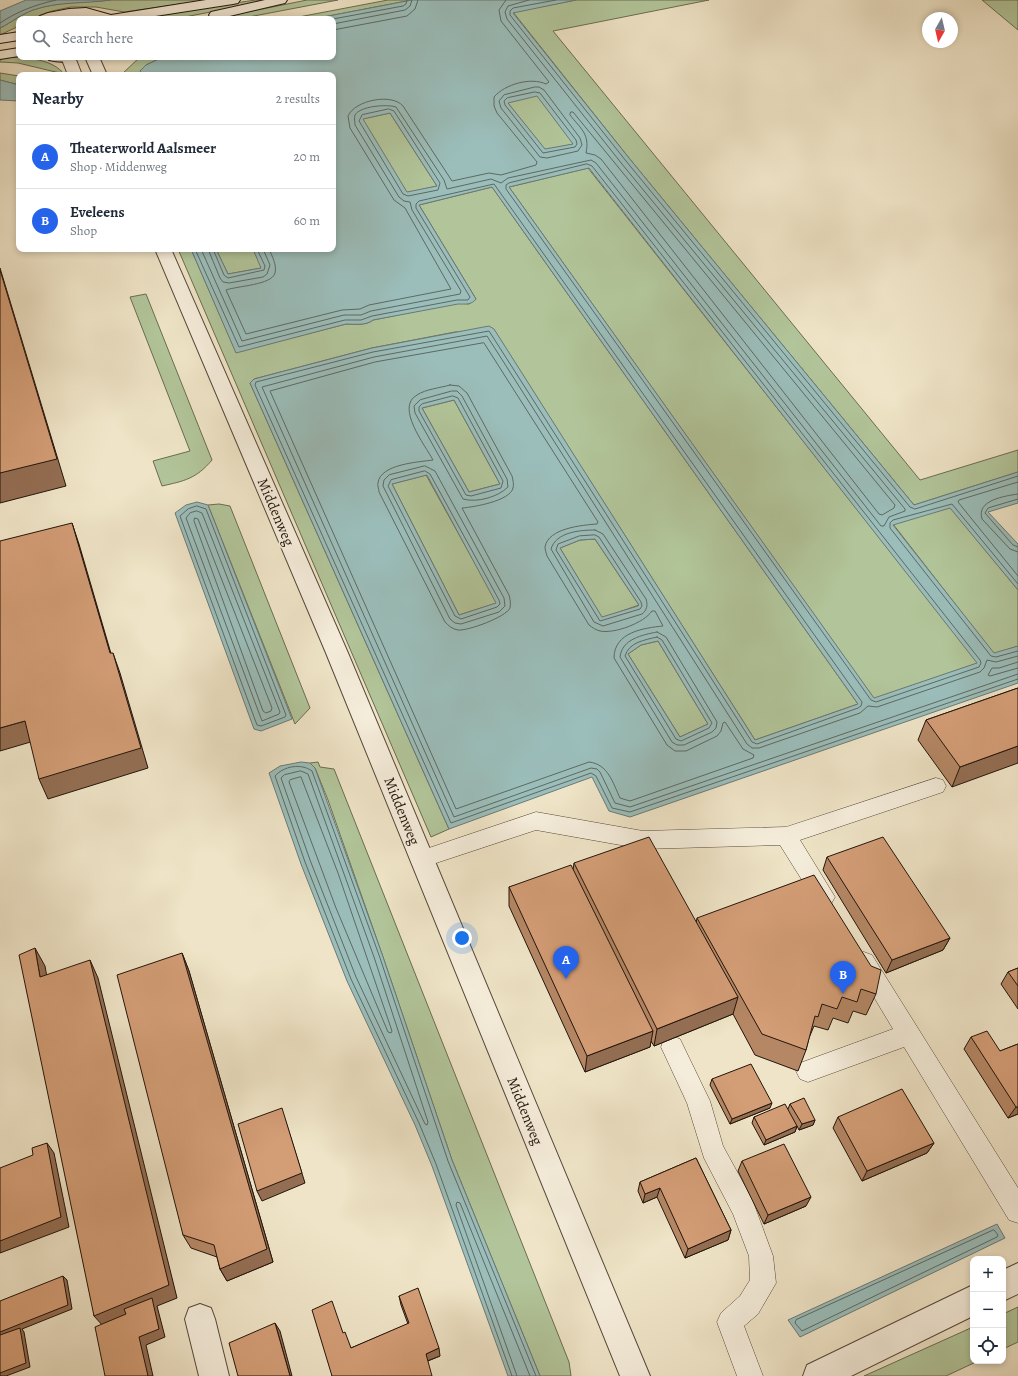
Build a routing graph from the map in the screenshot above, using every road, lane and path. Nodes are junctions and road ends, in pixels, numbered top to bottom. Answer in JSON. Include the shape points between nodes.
{"nodes":[{"id":1,"x":233,"y":0,"type":"edge"},
{"id":2,"x":280,"y":0,"type":"edge"},
{"id":3,"x":54,"y":16,"type":"edge"},
{"id":4,"x":102,"y":16,"type":"edge"},
{"id":5,"x":129,"y":16,"type":"edge"},
{"id":6,"x":208,"y":16,"type":"edge"},
{"id":7,"x":16,"y":36,"type":"edge"},
{"id":8,"x":0,"y":39,"type":"edge"},
{"id":9,"x":16,"y":52,"type":"edge"},
{"id":10,"x":0,"y":55,"type":"edge"},
{"id":11,"x":69,"y":60,"type":"edge"},
{"id":12,"x":93,"y":60,"type":"edge"},
{"id":13,"x":74,"y":72,"type":"edge"},
{"id":14,"x":99,"y":72,"type":"edge"},
{"id":15,"x":164,"y":252,"type":"edge"},
{"id":16,"x":936,"y":786,"type":"dead end"},
{"id":17,"x":786,"y":836,"type":"junction"},
{"id":18,"x":421,"y":859,"type":"junction"},
{"id":19,"x":835,"y":915,"type":"edge"},
{"id":20,"x":856,"y":948,"type":"edge"},
{"id":21,"x":910,"y":1034,"type":"junction"},
{"id":22,"x":672,"y":1047,"type":"edge"},
{"id":23,"x":808,"y":1071,"type":"edge"},
{"id":24,"x":1018,"y":1211,"type":"edge"},
{"id":25,"x":1018,"y":1278,"type":"edge"},
{"id":26,"x":1006,"y":1284,"type":"edge"},
{"id":27,"x":970,"y":1301,"type":"edge"},
{"id":28,"x":200,"y":1319,"type":"dead end"},
{"id":29,"x":214,"y":1376,"type":"edge"},
{"id":30,"x":635,"y":1376,"type":"edge"},
{"id":31,"x":750,"y":1376,"type":"edge"},
{"id":32,"x":818,"y":1376,"type":"edge"}],
"edges":[{"from":1,"to":5,"type":"street"},
{"from":2,"to":6,"type":"street"},
{"from":3,"to":4,"type":"street","via":[[80,12]]},
{"from":7,"to":8,"type":"street"},
{"from":9,"to":10,"type":"street"},
{"from":11,"to":13,"type":"street"},
{"from":12,"to":14,"type":"street"},
{"from":15,"to":18,"type":"street","name":"Middenweg","via":[[337,653]]},
{"from":16,"to":17,"type":"lane"},
{"from":17,"to":18,"type":"lane","via":[[643,840],[536,821]]},
{"from":17,"to":19,"type":"lane"},
{"from":18,"to":30,"type":"street","name":"Middenweg"},
{"from":20,"to":21,"type":"lane"},
{"from":21,"to":23,"type":"lane"},
{"from":21,"to":24,"type":"lane"},
{"from":22,"to":31,"type":"lane","via":[[698,1101],[712,1150],[743,1208],[762,1256],[763,1283],[749,1305],[730,1322]]},
{"from":25,"to":26,"type":"street"},
{"from":27,"to":32,"type":"street"},
{"from":28,"to":29,"type":"street"}]}
